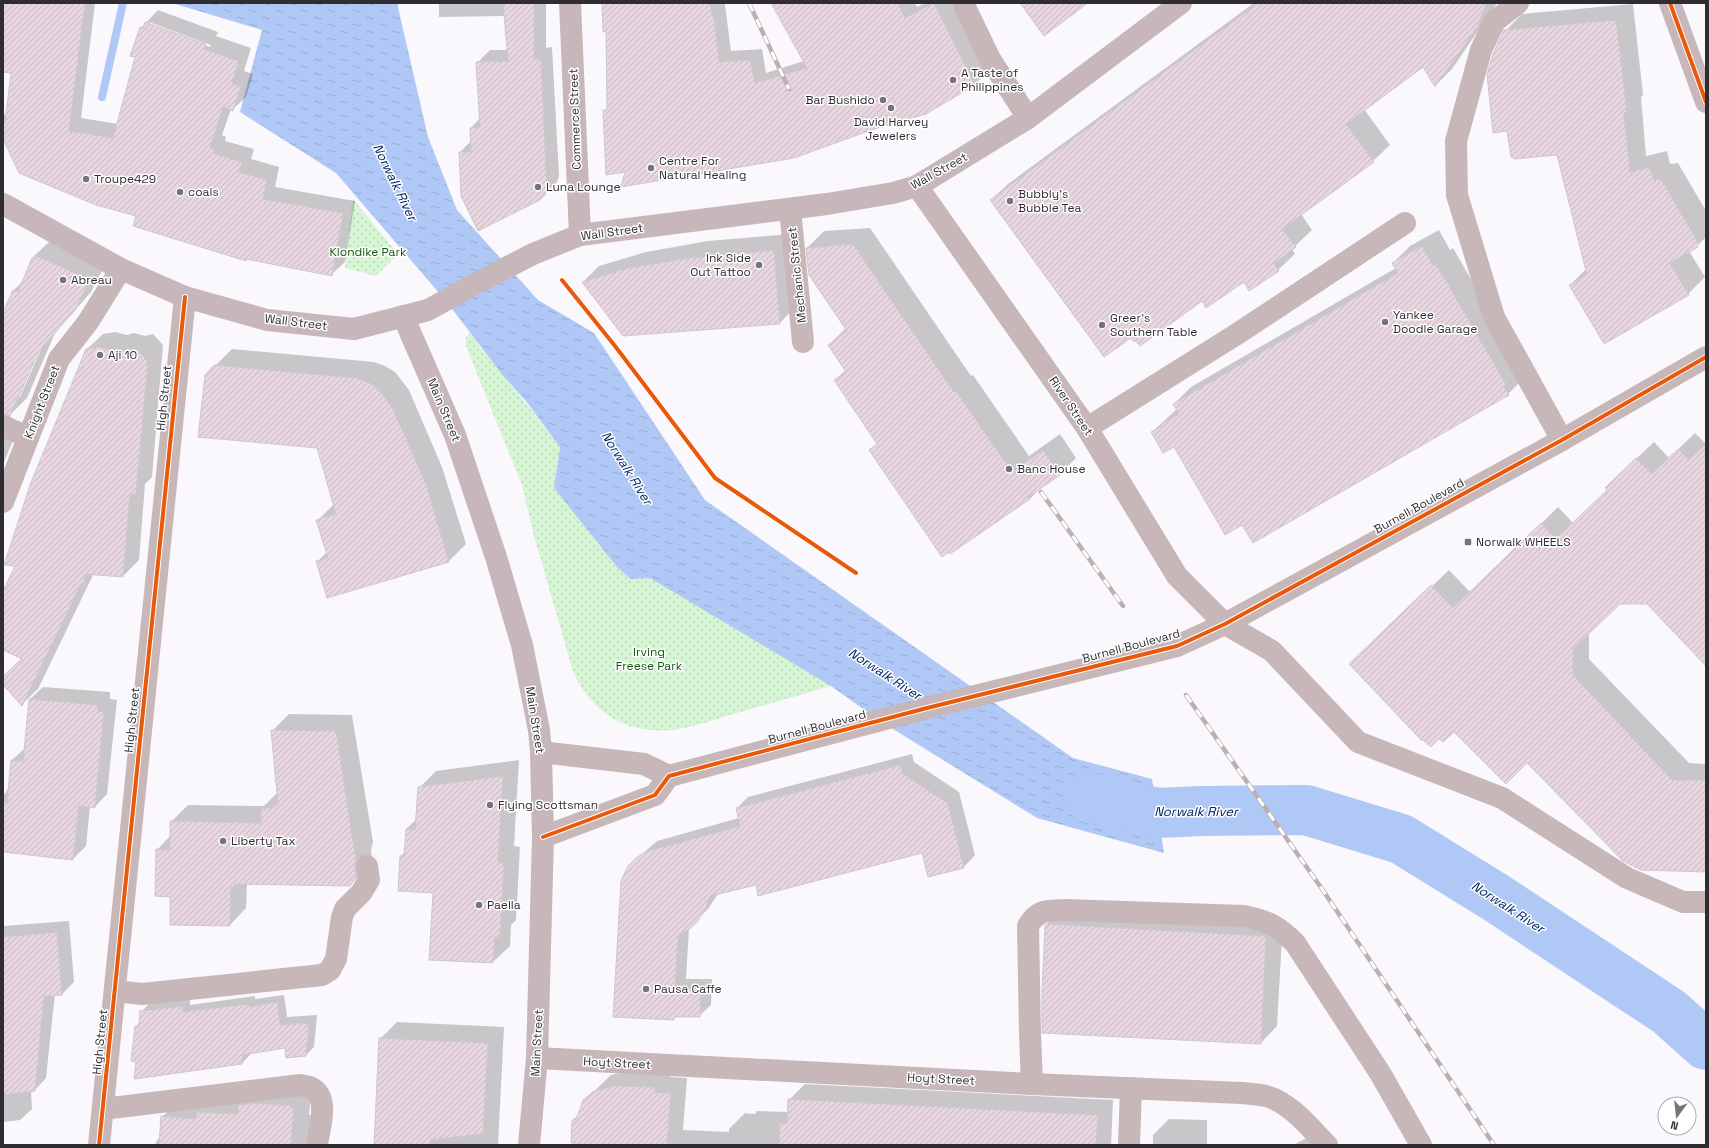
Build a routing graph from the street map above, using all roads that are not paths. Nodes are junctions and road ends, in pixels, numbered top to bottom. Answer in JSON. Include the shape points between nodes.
{"nodes":[{"id":1,"x":570,"y":3,"type":"edge"},
{"id":2,"x":963,"y":3,"type":"edge"},
{"id":3,"x":1182,"y":3,"type":"edge"},
{"id":4,"x":1518,"y":3,"type":"edge"},
{"id":5,"x":1670,"y":3,"type":"edge"},
{"id":6,"x":1706,"y":102,"type":"edge"},
{"id":7,"x":1028,"y":118,"type":"junction"},
{"id":8,"x":917,"y":186,"type":"junction"},
{"id":9,"x":3,"y":204,"type":"edge"},
{"id":10,"x":790,"y":208,"type":"junction"},
{"id":11,"x":1405,"y":223,"type":"dead end"},
{"id":12,"x":580,"y":235,"type":"junction"},
{"id":13,"x":120,"y":269,"type":"junction"},
{"id":14,"x":185,"y":297,"type":"junction"},
{"id":15,"x":403,"y":316,"type":"junction"},
{"id":16,"x":803,"y":342,"type":"dead end"},
{"id":17,"x":1706,"y":357,"type":"edge"},
{"id":18,"x":3,"y":426,"type":"edge"},
{"id":19,"x":1087,"y":428,"type":"junction"},
{"id":20,"x":28,"y":437,"type":"junction"},
{"id":21,"x":1562,"y":440,"type":"junction"},
{"id":22,"x":3,"y":502,"type":"edge"},
{"id":23,"x":1225,"y":624,"type":"junction"},
{"id":24,"x":541,"y":752,"type":"junction"},
{"id":25,"x":669,"y":776,"type":"junction"},
{"id":26,"x":543,"y":837,"type":"junction"},
{"id":27,"x":367,"y":866,"type":"dead end"},
{"id":28,"x":1706,"y":902,"type":"edge"},
{"id":29,"x":115,"y":991,"type":"junction"},
{"id":30,"x":537,"y":1058,"type":"junction"},
{"id":31,"x":1032,"y":1084,"type":"junction"},
{"id":32,"x":1131,"y":1088,"type":"junction"},
{"id":33,"x":103,"y":1109,"type":"junction"},
{"id":34,"x":99,"y":1145,"type":"edge"},
{"id":35,"x":317,"y":1145,"type":"edge"},
{"id":36,"x":529,"y":1145,"type":"edge"},
{"id":37,"x":1129,"y":1145,"type":"edge"},
{"id":38,"x":1327,"y":1145,"type":"edge"},
{"id":39,"x":1421,"y":1145,"type":"edge"}],
"edges":[{"from":1,"to":12,"type":"main road","name":"Commerce Street"},
{"from":2,"to":7,"type":"street","via":[[990,59]]},
{"from":3,"to":7,"type":"main road","name":"Wall Street"},
{"from":4,"to":21,"type":"street","via":[[1495,21],[1481,50],[1456,141],[1457,195],[1494,317]]},
{"from":5,"to":6,"type":"main road"},
{"from":7,"to":8,"type":"main road","name":"Wall Street"},
{"from":8,"to":10,"type":"main road","name":"Wall Street","via":[[893,193]]},
{"from":8,"to":19,"type":"street","name":"River Street"},
{"from":9,"to":13,"type":"main road","name":"Wall Street"},
{"from":10,"to":12,"type":"main road","name":"Wall Street"},
{"from":10,"to":16,"type":"street","name":"Mechanic Street"},
{"from":11,"to":19,"type":"street","via":[[1237,334]]},
{"from":12,"to":15,"type":"main road","name":"Wall Street","via":[[533,254],[428,310]]},
{"from":13,"to":14,"type":"main road","name":"Wall Street"},
{"from":13,"to":20,"type":"street","name":"Knight Street","via":[[88,322],[59,359]]},
{"from":14,"to":15,"type":"main road","name":"Wall Street","via":[[267,320],[354,329]]},
{"from":14,"to":29,"type":"street","name":"High Street"},
{"from":15,"to":24,"type":"main road","name":"Main Street","via":[[455,435],[496,557],[522,645]]},
{"from":17,"to":21,"type":"street","name":"Burnell Boulevard"},
{"from":18,"to":20,"type":"street"},
{"from":19,"to":23,"type":"street","name":"River Street","via":[[1177,576]]},
{"from":20,"to":22,"type":"street","name":"Knight Street"},
{"from":21,"to":23,"type":"street","name":"Burnell Boulevard"},
{"from":23,"to":25,"type":"street","name":"Burnell Boulevard","via":[[1177,646]]},
{"from":23,"to":28,"type":"street","name":"River Street","via":[[1272,651],[1358,742],[1502,798],[1627,878],[1683,902]]},
{"from":24,"to":25,"type":"street","via":[[644,764]]},
{"from":24,"to":26,"type":"main road","name":"Main Street"},
{"from":25,"to":26,"type":"street","via":[[655,795]]},
{"from":26,"to":30,"type":"main road","name":"Main Street"},
{"from":27,"to":29,"type":"street","via":[[369,880],[361,893],[345,909],[336,959],[330,970],[322,975],[142,994]]},
{"from":29,"to":33,"type":"street","name":"High Street"},
{"from":30,"to":31,"type":"street","name":"Hoyt Street"},
{"from":30,"to":36,"type":"main road","name":"Main Street"},
{"from":31,"to":32,"type":"street","name":"Hoyt Street"},
{"from":31,"to":39,"type":"street","via":[[1028,926],[1034,917],[1044,911],[1065,910],[1244,916],[1263,920],[1282,930],[1295,943],[1380,1073]]},
{"from":32,"to":37,"type":"street"},
{"from":32,"to":38,"type":"street","name":"Hoyt Street","via":[[1242,1092],[1267,1096],[1295,1113]]},
{"from":33,"to":34,"type":"street","name":"High Street"},
{"from":33,"to":35,"type":"street","via":[[300,1085],[312,1088],[320,1095],[322,1104]]}]}
